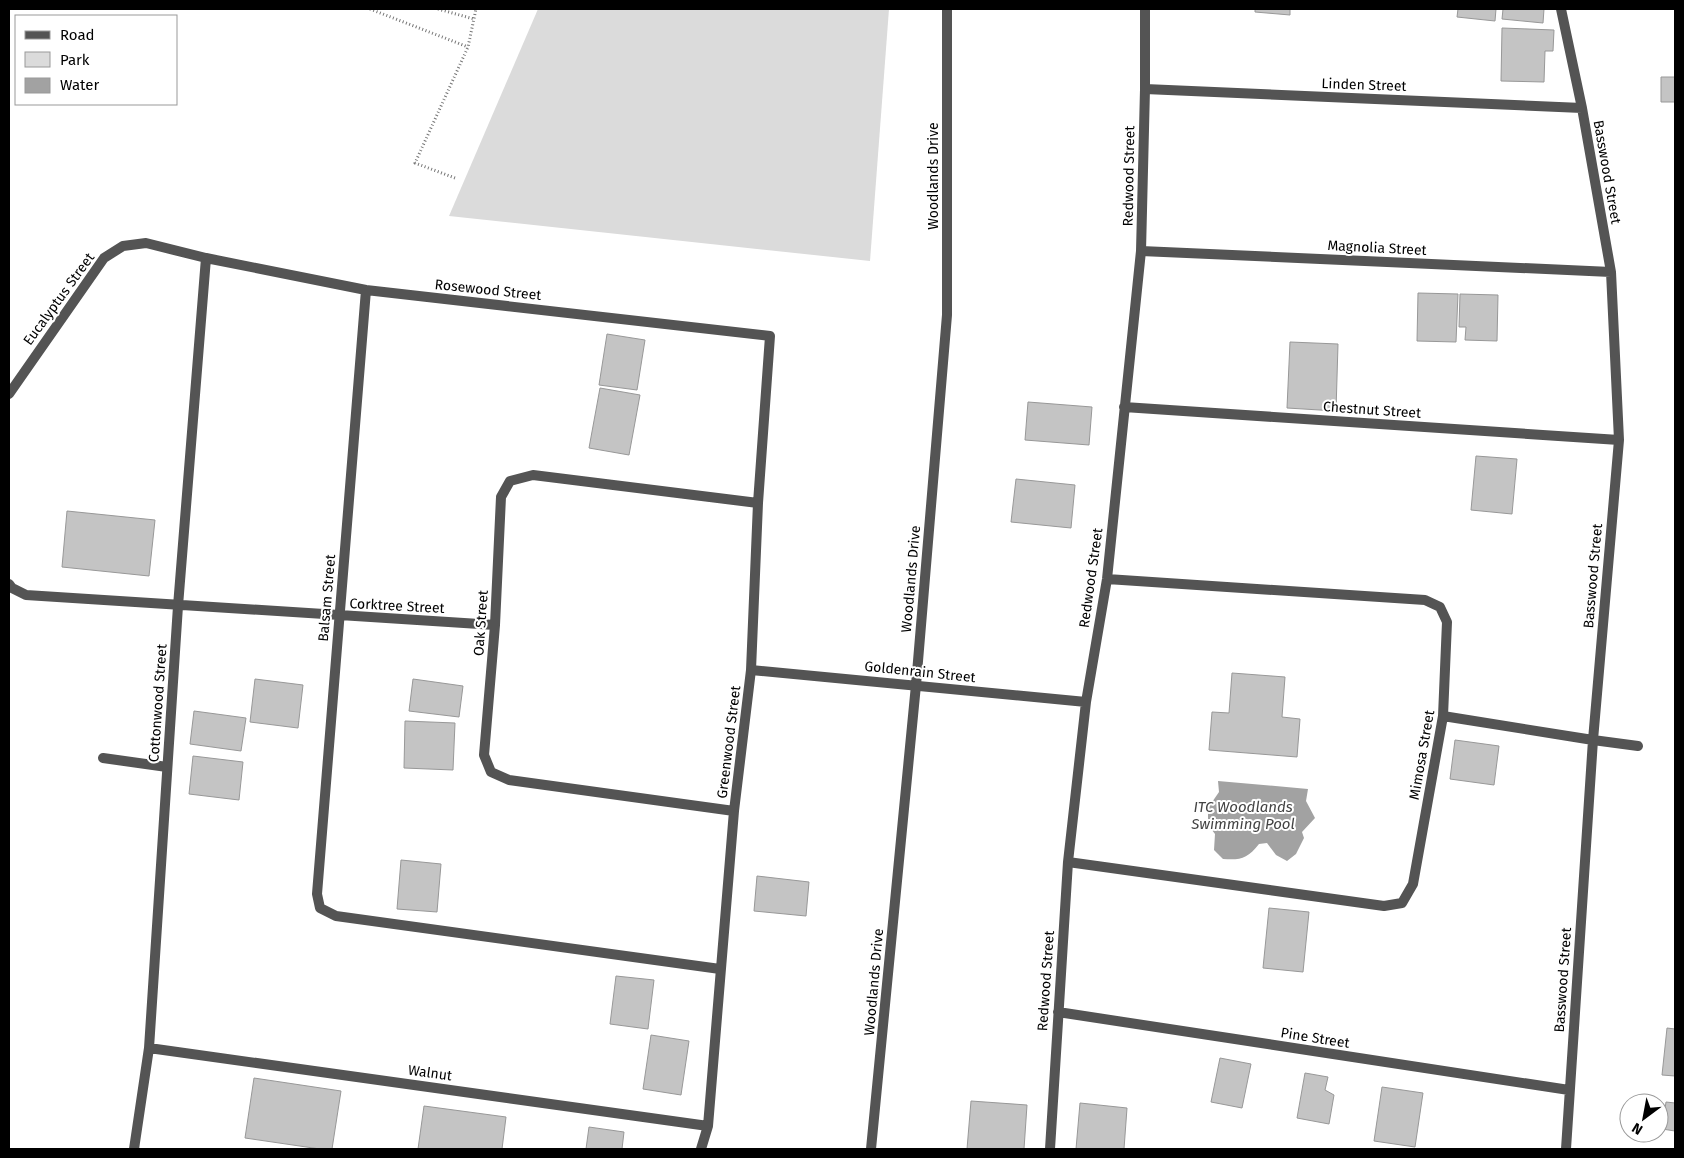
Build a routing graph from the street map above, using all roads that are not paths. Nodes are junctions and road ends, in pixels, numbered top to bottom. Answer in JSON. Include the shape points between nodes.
{"nodes":[{"id":1,"x":947,"y":9,"type":"edge"},
{"id":2,"x":1145,"y":9,"type":"edge"},
{"id":3,"x":1561,"y":9,"type":"edge"},
{"id":4,"x":1145,"y":89,"type":"junction"},
{"id":5,"x":1582,"y":108,"type":"junction"},
{"id":6,"x":1141,"y":251,"type":"junction"},
{"id":7,"x":206,"y":258,"type":"junction"},
{"id":8,"x":1610,"y":272,"type":"junction"},
{"id":9,"x":366,"y":290,"type":"junction"},
{"id":10,"x":770,"y":336,"type":"joint"},
{"id":11,"x":9,"y":394,"type":"edge"},
{"id":12,"x":1124,"y":407,"type":"junction"},
{"id":13,"x":1619,"y":440,"type":"junction"},
{"id":14,"x":758,"y":503,"type":"junction"},
{"id":15,"x":1107,"y":579,"type":"junction"},
{"id":16,"x":9,"y":584,"type":"edge"},
{"id":17,"x":178,"y":606,"type":"junction"},
{"id":18,"x":339,"y":616,"type":"junction"},
{"id":19,"x":495,"y":625,"type":"junction"},
{"id":20,"x":751,"y":670,"type":"junction"},
{"id":21,"x":916,"y":685,"type":"junction"},
{"id":22,"x":1086,"y":702,"type":"junction"},
{"id":23,"x":1443,"y":716,"type":"junction"},
{"id":24,"x":1592,"y":740,"type":"junction"},
{"id":25,"x":1638,"y":746,"type":"dead end"},
{"id":26,"x":102,"y":758,"type":"dead end"},
{"id":27,"x":167,"y":767,"type":"junction"},
{"id":28,"x":734,"y":811,"type":"junction"},
{"id":29,"x":1068,"y":862,"type":"junction"},
{"id":30,"x":720,"y":969,"type":"junction"},
{"id":31,"x":1058,"y":1012,"type":"junction"},
{"id":32,"x":150,"y":1048,"type":"junction"},
{"id":33,"x":1569,"y":1090,"type":"junction"},
{"id":34,"x":708,"y":1126,"type":"junction"},
{"id":35,"x":134,"y":1149,"type":"edge"},
{"id":36,"x":701,"y":1149,"type":"edge"},
{"id":37,"x":871,"y":1149,"type":"edge"},
{"id":38,"x":1050,"y":1149,"type":"edge"},
{"id":39,"x":1566,"y":1149,"type":"edge"}],
"edges":[{"from":1,"to":21,"type":"street","name":"Woodlands Drive","via":[[947,315]]},
{"from":2,"to":4,"type":"street","name":"Redwood Street"},
{"from":3,"to":5,"type":"street","name":"Basswood Street"},
{"from":4,"to":5,"type":"street","name":"Linden Street"},
{"from":4,"to":6,"type":"street","name":"Redwood Street"},
{"from":5,"to":8,"type":"street","name":"Basswood Street"},
{"from":6,"to":8,"type":"street","name":"Magnolia Street"},
{"from":6,"to":12,"type":"street","name":"Redwood Street"},
{"from":7,"to":9,"type":"street","name":"Rosewood Street"},
{"from":7,"to":11,"type":"street","name":"Eucalyptus Street","via":[[146,242],[123,246],[104,258]]},
{"from":7,"to":17,"type":"street","name":"Cottonwood Street"},
{"from":8,"to":13,"type":"street","name":"Basswood Street"},
{"from":9,"to":10,"type":"street","name":"Rosewood Street"},
{"from":9,"to":18,"type":"street","name":"Balsam Street"},
{"from":10,"to":14,"type":"street","name":"Greenwood Street"},
{"from":12,"to":13,"type":"street","name":"Chestnut Street"},
{"from":12,"to":15,"type":"street","name":"Redwood Street"},
{"from":13,"to":24,"type":"street","name":"Basswood Street"},
{"from":14,"to":19,"type":"street","name":"Oak Street","via":[[533,475],[510,480],[502,497]]},
{"from":14,"to":20,"type":"street","name":"Greenwood Street"},
{"from":15,"to":22,"type":"street","name":"Redwood Street"},
{"from":15,"to":23,"type":"street","name":"Mimosa Street","via":[[1425,600],[1440,607],[1447,622]]},
{"from":16,"to":17,"type":"street","via":[[26,595]]},
{"from":17,"to":18,"type":"street","name":"Corktree Street"},
{"from":17,"to":27,"type":"street","name":"Cottonwood Street"},
{"from":18,"to":19,"type":"street","name":"Corktree Street"},
{"from":18,"to":30,"type":"street","name":"Balsam Street","via":[[317,894],[320,908],[336,916]]},
{"from":19,"to":28,"type":"street","name":"Oak Street","via":[[484,755],[492,772],[509,780]]},
{"from":20,"to":21,"type":"street","name":"Goldenrain Street"},
{"from":20,"to":28,"type":"street","name":"Greenwood Street"},
{"from":21,"to":22,"type":"street","name":"Goldenrain Street"},
{"from":21,"to":37,"type":"street","name":"Woodlands Drive"},
{"from":22,"to":29,"type":"street","name":"Redwood Street"},
{"from":23,"to":24,"type":"street"},
{"from":23,"to":29,"type":"street","name":"Mimosa Street","via":[[1413,884],[1402,903],[1384,906]]},
{"from":24,"to":25,"type":"street"},
{"from":24,"to":33,"type":"street","name":"Basswood Street"},
{"from":26,"to":27,"type":"street"},
{"from":27,"to":32,"type":"street","name":"Cottonwood Street"},
{"from":28,"to":30,"type":"street","name":"Greenwood Street"},
{"from":29,"to":31,"type":"street","name":"Redwood Street"},
{"from":30,"to":34,"type":"street","name":"Greenwood Street"},
{"from":31,"to":33,"type":"street","name":"Pine Street"},
{"from":31,"to":38,"type":"street","name":"Redwood Street"},
{"from":32,"to":34,"type":"street","name":"Walnut"},
{"from":32,"to":35,"type":"street","name":"Cottonwood Street"},
{"from":33,"to":39,"type":"street","name":"Basswood Street"},
{"from":34,"to":36,"type":"street","name":"Greenwood Street"}]}
